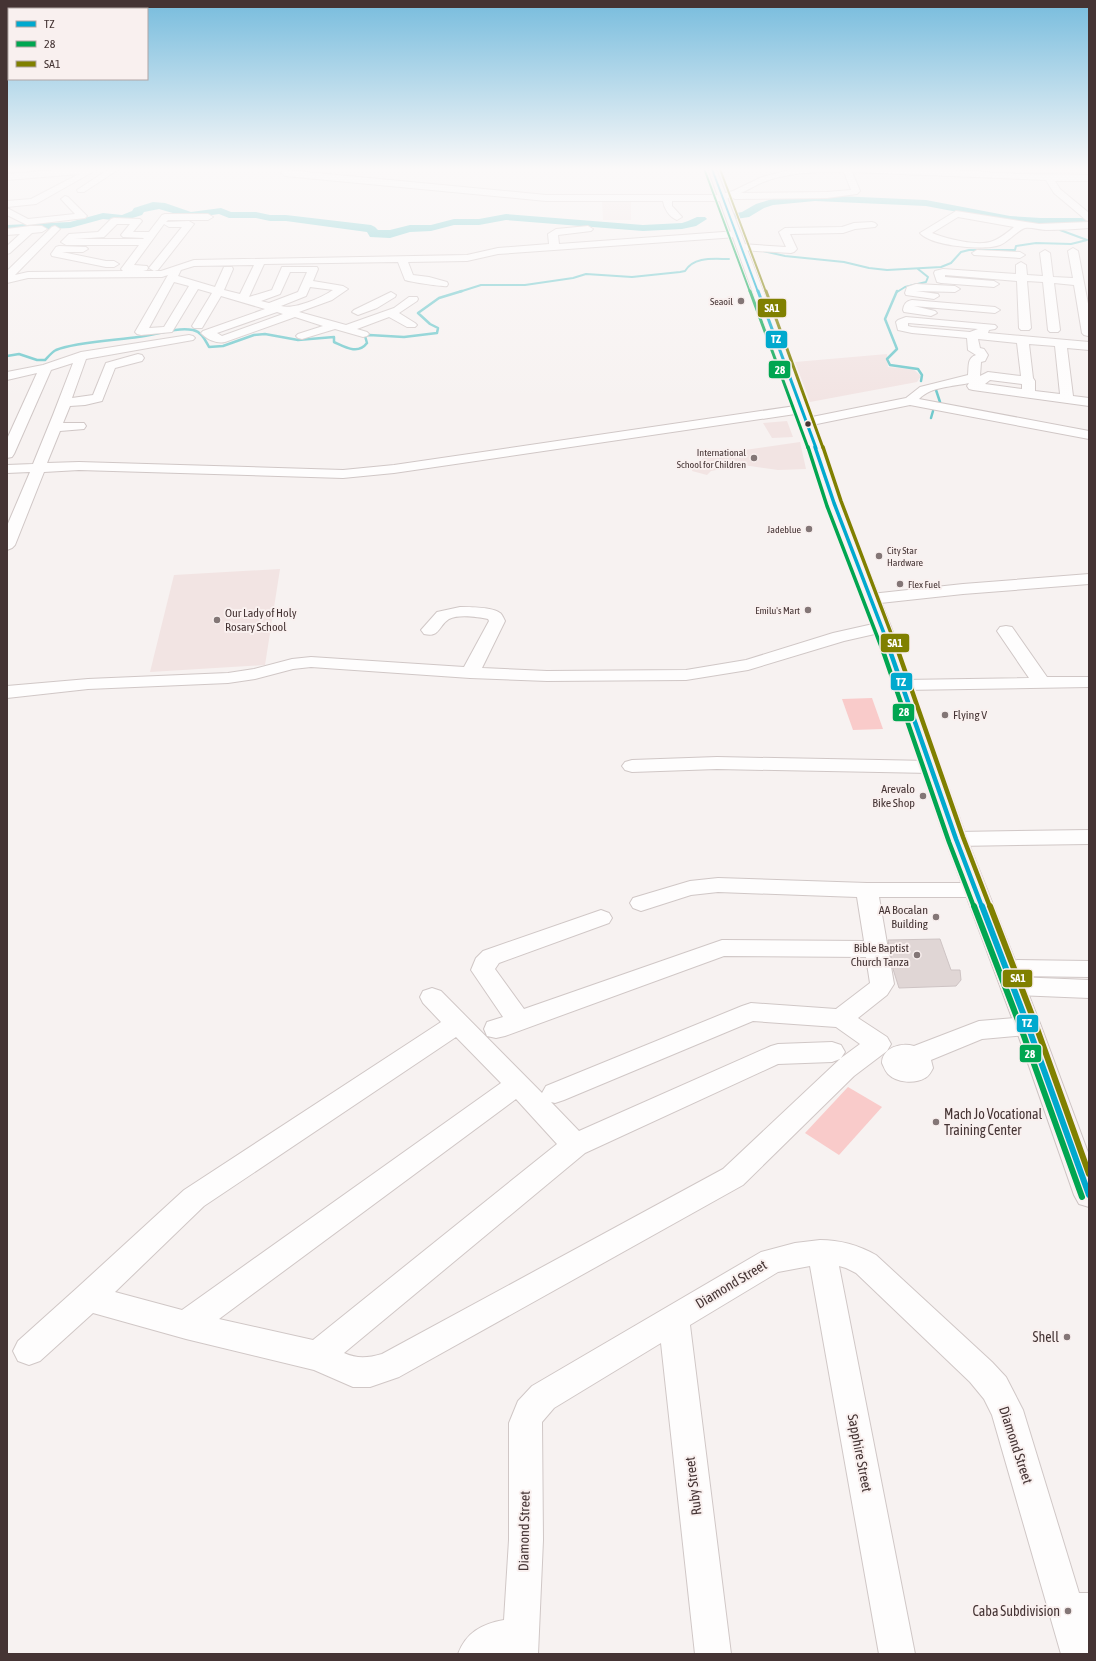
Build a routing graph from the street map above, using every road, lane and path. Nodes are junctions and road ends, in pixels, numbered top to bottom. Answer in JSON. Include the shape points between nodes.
{"nodes":[{"id":1,"x":37,"y":247,"type":"edge"},
{"id":2,"x":114,"y":247,"type":"edge"},
{"id":3,"x":138,"y":247,"type":"edge"},
{"id":4,"x":143,"y":247,"type":"edge"},
{"id":5,"x":171,"y":247,"type":"edge"},
{"id":6,"x":554,"y":247,"type":"joint"},
{"id":7,"x":561,"y":247,"type":"edge"},
{"id":8,"x":741,"y":247,"type":"joint"},
{"id":9,"x":791,"y":247,"type":"edge"},
{"id":10,"x":952,"y":247,"type":"edge"},
{"id":11,"x":972,"y":247,"type":"edge"},
{"id":12,"x":985,"y":247,"type":"edge"},
{"id":13,"x":141,"y":249,"type":"junction"},
{"id":14,"x":1045,"y":253,"type":"dead end"},
{"id":15,"x":965,"y":256,"type":"junction"},
{"id":16,"x":402,"y":259,"type":"junction"},
{"id":17,"x":1021,"y":264,"type":"junction"},
{"id":18,"x":1089,"y":264,"type":"edge"},
{"id":19,"x":260,"y":265,"type":"junction"},
{"id":20,"x":154,"y":268,"type":"junction"},
{"id":21,"x":286,"y":269,"type":"junction"},
{"id":22,"x":177,"y":271,"type":"junction"},
{"id":23,"x":1089,"y":271,"type":"edge"},
{"id":24,"x":227,"y":273,"type":"junction"},
{"id":25,"x":7,"y":276,"type":"edge"},
{"id":26,"x":7,"y":280,"type":"edge"},
{"id":27,"x":1049,"y":280,"type":"junction"},
{"id":28,"x":191,"y":282,"type":"junction"},
{"id":29,"x":1082,"y":283,"type":"edge"},
{"id":30,"x":307,"y":284,"type":"junction"},
{"id":31,"x":443,"y":284,"type":"dead end"},
{"id":32,"x":218,"y":292,"type":"junction"},
{"id":33,"x":391,"y":295,"type":"dead end"},
{"id":34,"x":413,"y":299,"type":"dead end"},
{"id":35,"x":249,"y":301,"type":"junction"},
{"id":36,"x":351,"y":301,"type":"dead end"},
{"id":37,"x":373,"y":306,"type":"junction"},
{"id":38,"x":272,"y":308,"type":"junction"},
{"id":39,"x":235,"y":310,"type":"dead end"},
{"id":40,"x":394,"y":311,"type":"junction"},
{"id":41,"x":291,"y":313,"type":"junction"},
{"id":42,"x":314,"y":316,"type":"junction"},
{"id":43,"x":214,"y":317,"type":"dead end"},
{"id":44,"x":998,"y":322,"type":"junction"},
{"id":45,"x":330,"y":325,"type":"junction"},
{"id":46,"x":392,"y":326,"type":"dead end"},
{"id":47,"x":292,"y":327,"type":"dead end"},
{"id":48,"x":1025,"y":328,"type":"junction"},
{"id":49,"x":346,"y":329,"type":"junction"},
{"id":50,"x":1054,"y":330,"type":"junction"},
{"id":51,"x":1089,"y":333,"type":"edge"},
{"id":52,"x":363,"y":334,"type":"dead end"},
{"id":53,"x":968,"y":335,"type":"junction"},
{"id":54,"x":302,"y":336,"type":"dead end"},
{"id":55,"x":189,"y":338,"type":"dead end"},
{"id":56,"x":1060,"y":344,"type":"junction"},
{"id":57,"x":1024,"y":346,"type":"junction"},
{"id":58,"x":1089,"y":346,"type":"edge"},
{"id":59,"x":178,"y":351,"type":"dead end"},
{"id":60,"x":1010,"y":351,"type":"dead end"},
{"id":61,"x":81,"y":356,"type":"junction"},
{"id":62,"x":1011,"y":364,"type":"dead end"},
{"id":63,"x":1026,"y":365,"type":"junction"},
{"id":64,"x":46,"y":368,"type":"junction"},
{"id":65,"x":8,"y":378,"type":"edge"},
{"id":66,"x":1028,"y":380,"type":"junction"},
{"id":67,"x":1029,"y":395,"type":"junction"},
{"id":68,"x":1067,"y":400,"type":"junction"},
{"id":69,"x":910,"y":401,"type":"junction"},
{"id":70,"x":64,"y":402,"type":"junction"},
{"id":71,"x":1089,"y":402,"type":"edge"},
{"id":72,"x":87,"y":413,"type":"dead end"},
{"id":73,"x":804,"y":415,"type":"junction"},
{"id":74,"x":57,"y":421,"type":"junction"},
{"id":75,"x":79,"y":426,"type":"dead end"},
{"id":76,"x":1089,"y":435,"type":"edge"},
{"id":77,"x":7,"y":454,"type":"edge"},
{"id":78,"x":40,"y":466,"type":"junction"},
{"id":79,"x":7,"y":468,"type":"edge"},
{"id":80,"x":7,"y":544,"type":"edge"},
{"id":81,"x":1089,"y":579,"type":"edge"},
{"id":82,"x":871,"y":599,"type":"junction"},
{"id":83,"x":882,"y":627,"type":"junction"},
{"id":84,"x":430,"y":630,"type":"dead end"},
{"id":85,"x":1006,"y":632,"type":"dead end"},
{"id":86,"x":470,"y":673,"type":"junction"},
{"id":87,"x":1089,"y":682,"type":"edge"},
{"id":88,"x":1042,"y":683,"type":"junction"},
{"id":89,"x":903,"y":685,"type":"junction"},
{"id":90,"x":7,"y":692,"type":"edge"},
{"id":91,"x":632,"y":766,"type":"dead end"},
{"id":92,"x":931,"y":767,"type":"junction"},
{"id":93,"x":1088,"y":838,"type":"edge"},
{"id":94,"x":956,"y":839,"type":"junction"},
{"id":95,"x":866,"y":890,"type":"junction"},
{"id":96,"x":976,"y":890,"type":"junction"},
{"id":97,"x":641,"y":903,"type":"dead end"},
{"id":98,"x":600,"y":918,"type":"dead end"},
{"id":99,"x":876,"y":950,"type":"junction"},
{"id":100,"x":1089,"y":969,"type":"edge"},
{"id":101,"x":1009,"y":977,"type":"junction"},
{"id":102,"x":1089,"y":989,"type":"edge"},
{"id":103,"x":432,"y":997,"type":"dead end"},
{"id":104,"x":519,"y":1021,"type":"junction"},
{"id":105,"x":458,"y":1023,"type":"junction"},
{"id":106,"x":1028,"y":1026,"type":"junction"},
{"id":107,"x":496,"y":1029,"type":"dead end"},
{"id":108,"x":878,"y":1041,"type":"junction"},
{"id":109,"x":838,"y":1061,"type":"junction"},
{"id":110,"x":518,"y":1084,"type":"junction"},
{"id":111,"x":555,"y":1093,"type":"dead end"},
{"id":112,"x":575,"y":1145,"type":"junction"},
{"id":113,"x":1089,"y":1195,"type":"edge"},
{"id":114,"x":822,"y":1253,"type":"junction"},
{"id":115,"x":88,"y":1298,"type":"junction"},
{"id":116,"x":674,"y":1319,"type":"junction"},
{"id":117,"x":186,"y":1325,"type":"junction"},
{"id":118,"x":29,"y":1351,"type":"dead end"},
{"id":119,"x":317,"y":1356,"type":"junction"},
{"id":120,"x":1077,"y":1611,"type":"edge"},
{"id":121,"x":520,"y":1645,"type":"edge"},
{"id":122,"x":476,"y":1654,"type":"edge"},
{"id":123,"x":713,"y":1654,"type":"edge"},
{"id":124,"x":897,"y":1654,"type":"edge"},
{"id":125,"x":1079,"y":1654,"type":"edge"}],
"edges":[{"from":1,"to":25,"type":"street"},
{"from":2,"to":13,"type":"street"},
{"from":3,"to":13,"type":"street"},
{"from":4,"to":13,"type":"street"},
{"from":5,"to":20,"type":"street"},
{"from":6,"to":7,"type":"street"},
{"from":6,"to":16,"type":"street","via":[[490,252],[468,258]]},
{"from":8,"to":9,"type":"street","via":[[791,250]]},
{"from":8,"to":73,"type":"main road"},
{"from":10,"to":15,"type":"street"},
{"from":11,"to":15,"type":"street"},
{"from":12,"to":15,"type":"street"},
{"from":13,"to":13,"type":"street","via":[[74,258],[56,254],[59,249]]},
{"from":13,"to":20,"type":"street","via":[[126,269]]},
{"from":14,"to":27,"type":"street"},
{"from":15,"to":17,"type":"street","via":[[973,253]]},
{"from":15,"to":17,"type":"street","via":[[966,267]]},
{"from":16,"to":19,"type":"street","via":[[351,265]]},
{"from":16,"to":31,"type":"street","via":[[409,278]]},
{"from":17,"to":27,"type":"street"},
{"from":17,"to":44,"type":"street","via":[[994,287],[911,289],[910,292],[916,294],[994,301]]},
{"from":17,"to":48,"type":"street"},
{"from":18,"to":29,"type":"street"},
{"from":19,"to":21,"type":"street"},
{"from":19,"to":22,"type":"street"},
{"from":19,"to":24,"type":"street"},
{"from":19,"to":35,"type":"street"},
{"from":20,"to":22,"type":"street"},
{"from":21,"to":30,"type":"street","via":[[313,269]]},
{"from":21,"to":35,"type":"street","via":[[276,292]]},
{"from":22,"to":26,"type":"street","via":[[162,274],[28,275]]},
{"from":22,"to":28,"type":"street"},
{"from":22,"to":28,"type":"street","via":[[142,332],[168,330]]},
{"from":23,"to":29,"type":"street"},
{"from":24,"to":28,"type":"street"},
{"from":24,"to":32,"type":"street"},
{"from":27,"to":29,"type":"street"},
{"from":27,"to":50,"type":"street"},
{"from":28,"to":32,"type":"street"},
{"from":29,"to":51,"type":"street"},
{"from":30,"to":38,"type":"street","via":[[302,294]]},
{"from":30,"to":41,"type":"street","via":[[343,290]]},
{"from":32,"to":35,"type":"street"},
{"from":32,"to":43,"type":"street","via":[[200,323]]},
{"from":33,"to":37,"type":"street"},
{"from":34,"to":40,"type":"street"},
{"from":35,"to":38,"type":"street"},
{"from":35,"to":39,"type":"street"},
{"from":36,"to":37,"type":"street"},
{"from":37,"to":40,"type":"street"},
{"from":37,"to":45,"type":"street"},
{"from":38,"to":41,"type":"street"},
{"from":38,"to":41,"type":"street","via":[[207,333],[221,340]]},
{"from":40,"to":46,"type":"street","via":[[407,323]]},
{"from":40,"to":49,"type":"street"},
{"from":41,"to":42,"type":"street"},
{"from":42,"to":45,"type":"street"},
{"from":42,"to":47,"type":"street"},
{"from":44,"to":44,"type":"street","via":[[912,303],[908,310],[916,312]]},
{"from":44,"to":48,"type":"street"},
{"from":44,"to":53,"type":"street"},
{"from":44,"to":53,"type":"street","via":[[903,320],[902,328],[912,330],[915,339],[958,343],[964,342]]},
{"from":45,"to":49,"type":"street"},
{"from":45,"to":54,"type":"street"},
{"from":48,"to":50,"type":"street"},
{"from":49,"to":52,"type":"street"},
{"from":50,"to":51,"type":"street"},
{"from":53,"to":57,"type":"street"},
{"from":53,"to":69,"type":"street","via":[[974,354],[973,378],[928,387],[916,393]]},
{"from":55,"to":61,"type":"street"},
{"from":56,"to":57,"type":"street"},
{"from":56,"to":58,"type":"street"},
{"from":56,"to":68,"type":"street"},
{"from":57,"to":60,"type":"street"},
{"from":57,"to":63,"type":"street"},
{"from":59,"to":70,"type":"street","via":[[113,364],[98,398]]},
{"from":61,"to":64,"type":"street"},
{"from":61,"to":70,"type":"street"},
{"from":62,"to":63,"type":"street"},
{"from":63,"to":66,"type":"street"},
{"from":64,"to":65,"type":"street"},
{"from":64,"to":77,"type":"street"},
{"from":66,"to":67,"type":"street"},
{"from":66,"to":67,"type":"street","via":[[988,376],[973,386]]},
{"from":67,"to":68,"type":"street"},
{"from":68,"to":71,"type":"street"},
{"from":69,"to":73,"type":"street"},
{"from":69,"to":76,"type":"street"},
{"from":70,"to":74,"type":"street"},
{"from":72,"to":74,"type":"street"},
{"from":73,"to":78,"type":"street","via":[[638,436],[626,434],[394,469],[343,474]]},
{"from":73,"to":82,"type":"main road"},
{"from":74,"to":75,"type":"street"},
{"from":74,"to":78,"type":"street"},
{"from":78,"to":79,"type":"street"},
{"from":78,"to":80,"type":"street"},
{"from":81,"to":82,"type":"street"},
{"from":82,"to":83,"type":"main road"},
{"from":83,"to":86,"type":"street","via":[[839,637],[748,665],[686,675],[547,676]]},
{"from":83,"to":89,"type":"main road"},
{"from":84,"to":86,"type":"street","via":[[444,615],[460,612],[494,616],[497,621]]},
{"from":85,"to":88,"type":"street"},
{"from":86,"to":90,"type":"street","via":[[311,662],[228,678],[88,684]]},
{"from":87,"to":88,"type":"street"},
{"from":88,"to":89,"type":"street"},
{"from":89,"to":92,"type":"main road"},
{"from":91,"to":92,"type":"street","via":[[717,763]]},
{"from":92,"to":94,"type":"main road"},
{"from":93,"to":94,"type":"street"},
{"from":94,"to":96,"type":"main road"},
{"from":95,"to":96,"type":"street"},
{"from":95,"to":97,"type":"street","via":[[718,885],[690,888]]},
{"from":95,"to":99,"type":"street"},
{"from":96,"to":101,"type":"main road"},
{"from":98,"to":104,"type":"street","via":[[491,957],[484,964],[483,970]]},
{"from":99,"to":104,"type":"street","via":[[722,948]]},
{"from":99,"to":108,"type":"street","via":[[882,984],[878,989]]},
{"from":100,"to":101,"type":"street"},
{"from":101,"to":102,"type":"street"},
{"from":101,"to":106,"type":"main road"},
{"from":103,"to":105,"type":"street"},
{"from":104,"to":107,"type":"street"},
{"from":105,"to":110,"type":"street"},
{"from":105,"to":115,"type":"street","via":[[194,1198]]},
{"from":106,"to":108,"type":"street"},
{"from":106,"to":113,"type":"main road"},
{"from":108,"to":109,"type":"street"},
{"from":108,"to":111,"type":"street","via":[[751,1012]]},
{"from":109,"to":112,"type":"street","via":[[778,1054],[771,1056]]},
{"from":109,"to":119,"type":"street","via":[[733,1177],[388,1367],[370,1372],[353,1372]]},
{"from":110,"to":112,"type":"street"},
{"from":110,"to":117,"type":"street"},
{"from":112,"to":119,"type":"street"},
{"from":114,"to":116,"type":"street","name":"Diamond Street","via":[[771,1260]]},
{"from":114,"to":120,"type":"street","name":"Diamond Street","via":[[848,1254],[866,1264],[957,1348],[995,1388],[1007,1410]]},
{"from":114,"to":124,"type":"street","name":"Sapphire Street"},
{"from":115,"to":117,"type":"street"},
{"from":115,"to":118,"type":"street"},
{"from":116,"to":121,"type":"street","name":"Diamond Street","via":[[543,1397],[528,1412],[525,1432],[526,1540]]},
{"from":116,"to":123,"type":"street","name":"Ruby Street"},
{"from":117,"to":119,"type":"street"},
{"from":120,"to":125,"type":"street","name":"Diamond Street"},
{"from":121,"to":122,"type":"street","via":[[493,1640]]}]}
